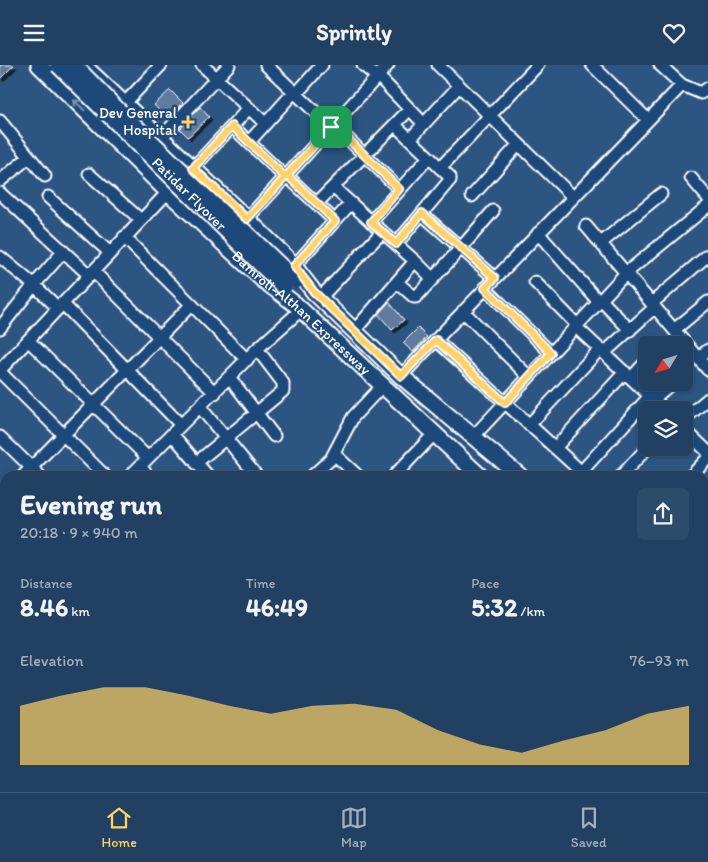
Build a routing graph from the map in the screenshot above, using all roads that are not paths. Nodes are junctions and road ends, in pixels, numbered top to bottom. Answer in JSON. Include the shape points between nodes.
{"nodes":[{"id":1,"x":39,"y":65,"type":"edge"},
{"id":2,"x":58,"y":65,"type":"edge"},
{"id":3,"x":74,"y":65,"type":"edge"},
{"id":4,"x":83,"y":65,"type":"edge"},
{"id":5,"x":161,"y":65,"type":"edge"},
{"id":6,"x":202,"y":65,"type":"edge"},
{"id":7,"x":229,"y":65,"type":"edge"},
{"id":8,"x":266,"y":65,"type":"edge"},
{"id":9,"x":322,"y":65,"type":"edge"},
{"id":10,"x":363,"y":65,"type":"edge"},
{"id":11,"x":388,"y":65,"type":"edge"},
{"id":12,"x":438,"y":65,"type":"edge"},
{"id":13,"x":538,"y":65,"type":"edge"},
{"id":14,"x":592,"y":65,"type":"edge"},
{"id":15,"x":660,"y":65,"type":"edge"},
{"id":16,"x":377,"y":77,"type":"junction"},
{"id":17,"x":216,"y":78,"type":"junction"},
{"id":18,"x":682,"y":85,"type":"junction"},
{"id":19,"x":459,"y":86,"type":"junction"},
{"id":20,"x":708,"y":89,"type":"edge"},
{"id":21,"x":295,"y":93,"type":"junction"},
{"id":22,"x":124,"y":104,"type":"junction"},
{"id":23,"x":249,"y":108,"type":"junction"},
{"id":24,"x":410,"y":109,"type":"junction"},
{"id":25,"x":490,"y":116,"type":"junction"},
{"id":26,"x":648,"y":119,"type":"junction"},
{"id":27,"x":0,"y":121,"type":"edge"},
{"id":28,"x":265,"y":123,"type":"junction"},
{"id":29,"x":423,"y":123,"type":"junction"},
{"id":30,"x":395,"y":125,"type":"junction"},
{"id":31,"x":232,"y":126,"type":"junction"},
{"id":32,"x":332,"y":126,"type":"junction"},
{"id":33,"x":161,"y":139,"type":"junction"},
{"id":34,"x":410,"y":139,"type":"junction"},
{"id":35,"x":249,"y":142,"type":"junction"},
{"id":36,"x":519,"y":144,"type":"junction"},
{"id":37,"x":364,"y":155,"type":"junction"},
{"id":38,"x":29,"y":157,"type":"junction"},
{"id":39,"x":429,"y":157,"type":"junction"},
{"id":40,"x":138,"y":162,"type":"junction"},
{"id":41,"x":193,"y":168,"type":"junction"},
{"id":42,"x":440,"y":168,"type":"junction"},
{"id":43,"x":89,"y":174,"type":"dead end"},
{"id":44,"x":45,"y":176,"type":"dead end"},
{"id":45,"x":286,"y":176,"type":"junction"},
{"id":46,"x":691,"y":178,"type":"dead end"},
{"id":47,"x":0,"y":181,"type":"edge"},
{"id":48,"x":333,"y":187,"type":"junction"},
{"id":49,"x":399,"y":189,"type":"junction"},
{"id":50,"x":168,"y":192,"type":"junction"},
{"id":51,"x":0,"y":193,"type":"edge"},
{"id":52,"x":661,"y":194,"type":"dead end"},
{"id":53,"x":472,"y":196,"type":"dead end"},
{"id":54,"x":48,"y":197,"type":"dead end"},
{"id":55,"x":572,"y":197,"type":"junction"},
{"id":56,"x":708,"y":198,"type":"edge"},
{"id":57,"x":317,"y":203,"type":"junction"},
{"id":58,"x":351,"y":203,"type":"junction"},
{"id":59,"x":708,"y":206,"type":"edge"},
{"id":60,"x":493,"y":211,"type":"dead end"},
{"id":61,"x":422,"y":213,"type":"junction"},
{"id":62,"x":247,"y":219,"type":"junction"},
{"id":63,"x":141,"y":220,"type":"junction"},
{"id":64,"x":335,"y":221,"type":"junction"},
{"id":65,"x":371,"y":222,"type":"junction"},
{"id":66,"x":586,"y":226,"type":"dead end"},
{"id":67,"x":382,"y":232,"type":"junction"},
{"id":68,"x":538,"y":233,"type":"junction"},
{"id":69,"x":124,"y":237,"type":"junction"},
{"id":70,"x":601,"y":243,"type":"junction"},
{"id":71,"x":396,"y":244,"type":"junction"},
{"id":72,"x":461,"y":248,"type":"junction"},
{"id":73,"x":63,"y":252,"type":"junction"},
{"id":74,"x":110,"y":253,"type":"junction"},
{"id":75,"x":708,"y":255,"type":"edge"},
{"id":76,"x":0,"y":257,"type":"edge"},
{"id":77,"x":415,"y":261,"type":"junction"},
{"id":78,"x":90,"y":273,"type":"junction"},
{"id":79,"x":626,"y":273,"type":"junction"},
{"id":80,"x":291,"y":278,"type":"junction"},
{"id":81,"x":495,"y":278,"type":"junction"},
{"id":82,"x":433,"y":279,"type":"junction"},
{"id":83,"x":535,"y":281,"type":"dead end"},
{"id":84,"x":397,"y":282,"type":"junction"},
{"id":85,"x":34,"y":285,"type":"junction"},
{"id":86,"x":485,"y":288,"type":"junction"},
{"id":87,"x":317,"y":295,"type":"junction"},
{"id":88,"x":600,"y":301,"type":"junction"},
{"id":89,"x":708,"y":302,"type":"edge"},
{"id":90,"x":60,"y":305,"type":"junction"},
{"id":91,"x":191,"y":305,"type":"junction"},
{"id":92,"x":653,"y":305,"type":"junction"},
{"id":93,"x":298,"y":307,"type":"junction"},
{"id":94,"x":463,"y":311,"type":"junction"},
{"id":95,"x":576,"y":326,"type":"junction"},
{"id":96,"x":0,"y":328,"type":"edge"},
{"id":97,"x":351,"y":328,"type":"junction"},
{"id":98,"x":630,"y":330,"type":"junction"},
{"id":99,"x":674,"y":330,"type":"junction"},
{"id":100,"x":159,"y":338,"type":"junction"},
{"id":101,"x":28,"y":339,"type":"junction"},
{"id":102,"x":436,"y":340,"type":"junction"},
{"id":103,"x":334,"y":341,"type":"junction"},
{"id":104,"x":257,"y":349,"type":"junction"},
{"id":105,"x":708,"y":350,"type":"edge"},
{"id":106,"x":602,"y":351,"type":"junction"},
{"id":107,"x":551,"y":353,"type":"junction"},
{"id":108,"x":698,"y":358,"type":"junction"},
{"id":109,"x":247,"y":360,"type":"junction"},
{"id":110,"x":638,"y":368,"type":"edge"},
{"id":111,"x":128,"y":370,"type":"junction"},
{"id":112,"x":708,"y":370,"type":"edge"},
{"id":113,"x":0,"y":371,"type":"edge"},
{"id":114,"x":628,"y":375,"type":"junction"},
{"id":115,"x":401,"y":376,"type":"junction"},
{"id":116,"x":529,"y":377,"type":"junction"},
{"id":117,"x":230,"y":378,"type":"junction"},
{"id":118,"x":382,"y":385,"type":"junction"},
{"id":119,"x":661,"y":391,"type":"edge"},
{"id":120,"x":215,"y":393,"type":"junction"},
{"id":121,"x":652,"y":397,"type":"junction"},
{"id":122,"x":708,"y":399,"type":"edge"},
{"id":123,"x":656,"y":401,"type":"edge"},
{"id":124,"x":505,"y":403,"type":"junction"},
{"id":125,"x":94,"y":405,"type":"junction"},
{"id":126,"x":200,"y":407,"type":"junction"},
{"id":127,"x":693,"y":412,"type":"edge"},
{"id":128,"x":258,"y":413,"type":"junction"},
{"id":129,"x":181,"y":425,"type":"junction"},
{"id":130,"x":529,"y":425,"type":"junction"},
{"id":131,"x":63,"y":434,"type":"junction"},
{"id":132,"x":172,"y":434,"type":"junction"},
{"id":133,"x":434,"y":434,"type":"junction"},
{"id":134,"x":274,"y":436,"type":"dead end"},
{"id":135,"x":0,"y":437,"type":"edge"},
{"id":136,"x":472,"y":437,"type":"junction"},
{"id":137,"x":227,"y":438,"type":"junction"},
{"id":138,"x":693,"y":438,"type":"edge"},
{"id":139,"x":555,"y":448,"type":"junction"},
{"id":140,"x":708,"y":452,"type":"edge"},
{"id":141,"x":334,"y":454,"type":"junction"},
{"id":142,"x":640,"y":456,"type":"edge"},
{"id":143,"x":708,"y":459,"type":"edge"},
{"id":144,"x":144,"y":462,"type":"junction"},
{"id":145,"x":196,"y":463,"type":"junction"},
{"id":146,"x":29,"y":471,"type":"edge"},
{"id":147,"x":33,"y":471,"type":"edge"},
{"id":148,"x":100,"y":471,"type":"edge"},
{"id":149,"x":135,"y":471,"type":"edge"},
{"id":150,"x":147,"y":471,"type":"edge"},
{"id":151,"x":203,"y":471,"type":"edge"},
{"id":152,"x":253,"y":471,"type":"edge"},
{"id":153,"x":318,"y":471,"type":"edge"},
{"id":154,"x":353,"y":471,"type":"edge"},
{"id":155,"x":399,"y":471,"type":"edge"},
{"id":156,"x":475,"y":471,"type":"edge"},
{"id":157,"x":476,"y":471,"type":"edge"},
{"id":158,"x":500,"y":471,"type":"edge"},
{"id":159,"x":514,"y":471,"type":"edge"},
{"id":160,"x":581,"y":471,"type":"edge"},
{"id":161,"x":587,"y":471,"type":"edge"},
{"id":162,"x":626,"y":471,"type":"edge"},
{"id":163,"x":697,"y":471,"type":"edge"}],
"edges":[{"from":40,"to":1,"type":"main road","name":"Bamroli-Althan Expressway","one_way":true},
{"from":2,"to":80,"type":"main road","name":"Patidar Flyover","bridge":true},
{"from":3,"to":80,"type":"main road","name":"Patidar Flyover","bridge":true},
{"from":4,"to":22,"type":"main road","name":"Bamroli-Althan Expressway"},
{"from":5,"to":22,"type":"street"},
{"from":6,"to":17,"type":"street"},
{"from":7,"to":17,"type":"street"},
{"from":8,"to":21,"type":"street"},
{"from":9,"to":21,"type":"street"},
{"from":10,"to":16,"type":"street"},
{"from":11,"to":16,"type":"street"},
{"from":12,"to":19,"type":"street"},
{"from":13,"to":25,"type":"street"},
{"from":14,"to":26,"type":"street"},
{"from":15,"to":18,"type":"street"},
{"from":16,"to":24,"type":"street"},
{"from":16,"to":32,"type":"street"},
{"from":17,"to":23,"type":"street"},
{"from":17,"to":33,"type":"street"},
{"from":18,"to":20,"type":"street","via":[[701,93]]},
{"from":18,"to":26,"type":"street"},
{"from":19,"to":25,"type":"street"},
{"from":19,"to":29,"type":"street"},
{"from":21,"to":28,"type":"street"},
{"from":21,"to":32,"type":"street"},
{"from":22,"to":33,"type":"main road","name":"Bamroli-Althan Expressway"},
{"from":23,"to":28,"type":"street"},
{"from":23,"to":31,"type":"street"},
{"from":24,"to":29,"type":"street"},
{"from":24,"to":30,"type":"street"},
{"from":25,"to":36,"type":"street"},
{"from":25,"to":42,"type":"street"},
{"from":26,"to":55,"type":"street"},
{"from":27,"to":38,"type":"street"},
{"from":28,"to":35,"type":"street"},
{"from":29,"to":34,"type":"street"},
{"from":30,"to":34,"type":"street"},
{"from":30,"to":37,"type":"street"},
{"from":31,"to":35,"type":"street"},
{"from":31,"to":41,"type":"street"},
{"from":32,"to":37,"type":"street"},
{"from":32,"to":45,"type":"street"},
{"from":33,"to":40,"type":"street"},
{"from":33,"to":41,"type":"main road","name":"Bamroli-Althan Expressway"},
{"from":34,"to":39,"type":"street"},
{"from":35,"to":45,"type":"street"},
{"from":36,"to":53,"type":"street"},
{"from":36,"to":55,"type":"street"},
{"from":37,"to":48,"type":"street"},
{"from":37,"to":49,"type":"street"},
{"from":38,"to":44,"type":"street"},
{"from":38,"to":47,"type":"street"},
{"from":39,"to":42,"type":"street"},
{"from":39,"to":49,"type":"street"},
{"from":40,"to":50,"type":"main road","name":"Bamroli-Althan Expressway"},
{"from":41,"to":62,"type":"main road","name":"Bamroli-Althan Expressway"},
{"from":42,"to":61,"type":"street","via":[[450,180]]},
{"from":43,"to":63,"type":"street"},
{"from":45,"to":57,"type":"street"},
{"from":45,"to":62,"type":"street"},
{"from":46,"to":56,"type":"street"},
{"from":48,"to":57,"type":"street"},
{"from":48,"to":58,"type":"street"},
{"from":49,"to":65,"type":"street"},
{"from":50,"to":63,"type":"street"},
{"from":50,"to":93,"type":"main road","name":"Bamroli-Althan Expressway","via":[[263,281]]},
{"from":51,"to":73,"type":"street"},
{"from":52,"to":70,"type":"street"},
{"from":54,"to":74,"type":"street"},
{"from":55,"to":68,"type":"street"},
{"from":57,"to":64,"type":"street"},
{"from":58,"to":64,"type":"street"},
{"from":58,"to":65,"type":"street"},
{"from":59,"to":79,"type":"street"},
{"from":60,"to":72,"type":"street"},
{"from":61,"to":71,"type":"street"},
{"from":61,"to":72,"type":"street"},
{"from":62,"to":80,"type":"main road","name":"Bamroli-Althan Expressway"},
{"from":63,"to":69,"type":"street"},
{"from":64,"to":80,"type":"street"},
{"from":65,"to":67,"type":"street"},
{"from":66,"to":70,"type":"street"},
{"from":67,"to":71,"type":"street"},
{"from":67,"to":87,"type":"street"},
{"from":68,"to":81,"type":"street"},
{"from":68,"to":88,"type":"street"},
{"from":69,"to":74,"type":"street"},
{"from":69,"to":91,"type":"street"},
{"from":70,"to":79,"type":"street"},
{"from":71,"to":77,"type":"street"},
{"from":72,"to":81,"type":"street"},
{"from":72,"to":82,"type":"street"},
{"from":73,"to":78,"type":"street"},
{"from":73,"to":85,"type":"street"},
{"from":74,"to":78,"type":"street"},
{"from":75,"to":92,"type":"street"},
{"from":76,"to":85,"type":"street"},
{"from":77,"to":82,"type":"street"},
{"from":77,"to":84,"type":"street"},
{"from":78,"to":90,"type":"street"},
{"from":78,"to":100,"type":"street"},
{"from":79,"to":88,"type":"street"},
{"from":79,"to":92,"type":"street"},
{"from":80,"to":87,"type":"main road","name":"Patidar Flyover"},
{"from":80,"to":93,"type":"main road","name":"Patidar Flyover"},
{"from":81,"to":86,"type":"street"},
{"from":82,"to":84,"type":"street","via":[[416,297]]},
{"from":83,"to":95,"type":"street"},
{"from":84,"to":97,"type":"street"},
{"from":85,"to":90,"type":"street"},
{"from":85,"to":96,"type":"street"},
{"from":86,"to":94,"type":"street"},
{"from":86,"to":107,"type":"street"},
{"from":87,"to":97,"type":"main road","name":"Patidar Flyover"},
{"from":88,"to":95,"type":"street"},
{"from":88,"to":98,"type":"street"},
{"from":89,"to":99,"type":"street"},
{"from":90,"to":101,"type":"street"},
{"from":90,"to":111,"type":"street"},
{"from":91,"to":100,"type":"street"},
{"from":91,"to":109,"type":"street"},
{"from":92,"to":98,"type":"street"},
{"from":92,"to":99,"type":"street"},
{"from":93,"to":103,"type":"main road","name":"Bamroli-Althan Expressway"},
{"from":93,"to":104,"type":"street"},
{"from":94,"to":102,"type":"street"},
{"from":94,"to":116,"type":"street"},
{"from":95,"to":106,"type":"street"},
{"from":95,"to":107,"type":"street"},
{"from":97,"to":115,"type":"main road","name":"Patidar Flyover"},
{"from":97,"to":158,"type":"main road","via":[[359,345],[393,380]]},
{"from":98,"to":106,"type":"street"},
{"from":99,"to":108,"type":"street"},
{"from":100,"to":111,"type":"street"},
{"from":100,"to":120,"type":"street"},
{"from":101,"to":113,"type":"street"},
{"from":101,"to":125,"type":"street"},
{"from":102,"to":115,"type":"street"},
{"from":102,"to":124,"type":"street"},
{"from":103,"to":118,"type":"main road","name":"Bamroli-Althan Expressway"},
{"from":103,"to":157,"type":"main road","via":[[351,349]]},
{"from":104,"to":109,"type":"street"},
{"from":104,"to":128,"type":"street","via":[[284,387],[281,395]]},
{"from":105,"to":108,"type":"street"},
{"from":106,"to":114,"type":"street"},
{"from":106,"to":130,"type":"street"},
{"from":107,"to":116,"type":"street"},
{"from":108,"to":112,"type":"street"},
{"from":109,"to":117,"type":"street"},
{"from":110,"to":114,"type":"street"},
{"from":111,"to":125,"type":"street"},
{"from":111,"to":129,"type":"street"},
{"from":113,"to":131,"type":"street"},
{"from":114,"to":121,"type":"street"},
{"from":114,"to":139,"type":"street"},
{"from":115,"to":136,"type":"main road","name":"Patidar Flyover"},
{"from":116,"to":124,"type":"street"},
{"from":117,"to":120,"type":"street"},
{"from":117,"to":128,"type":"street"},
{"from":118,"to":133,"type":"main road","name":"Bamroli-Althan Expressway"},
{"from":118,"to":141,"type":"street","via":[[353,417]]},
{"from":119,"to":121,"type":"street"},
{"from":120,"to":126,"type":"street"},
{"from":121,"to":123,"type":"street"},
{"from":121,"to":161,"type":"street"},
{"from":122,"to":127,"type":"street"},
{"from":124,"to":130,"type":"street"},
{"from":124,"to":136,"type":"street"},
{"from":125,"to":131,"type":"street"},
{"from":125,"to":144,"type":"street"},
{"from":126,"to":129,"type":"street"},
{"from":126,"to":137,"type":"street"},
{"from":128,"to":134,"type":"street"},
{"from":128,"to":137,"type":"street"},
{"from":129,"to":132,"type":"street"},
{"from":130,"to":139,"type":"street"},
{"from":131,"to":147,"type":"street"},
{"from":131,"to":148,"type":"street"},
{"from":132,"to":144,"type":"street"},
{"from":132,"to":145,"type":"street"},
{"from":133,"to":155,"type":"street"},
{"from":133,"to":156,"type":"main road","name":"Bamroli-Althan Expressway"},
{"from":135,"to":146,"type":"street"},
{"from":136,"to":159,"type":"main road","name":"Patidar Flyover"},
{"from":137,"to":145,"type":"street"},
{"from":137,"to":152,"type":"street"},
{"from":138,"to":140,"type":"street"},
{"from":139,"to":160,"type":"street"},
{"from":141,"to":153,"type":"street"},
{"from":141,"to":154,"type":"street"},
{"from":142,"to":162,"type":"street"},
{"from":143,"to":163,"type":"street"},
{"from":144,"to":149,"type":"street"},
{"from":144,"to":150,"type":"street"},
{"from":145,"to":151,"type":"street"}]}
